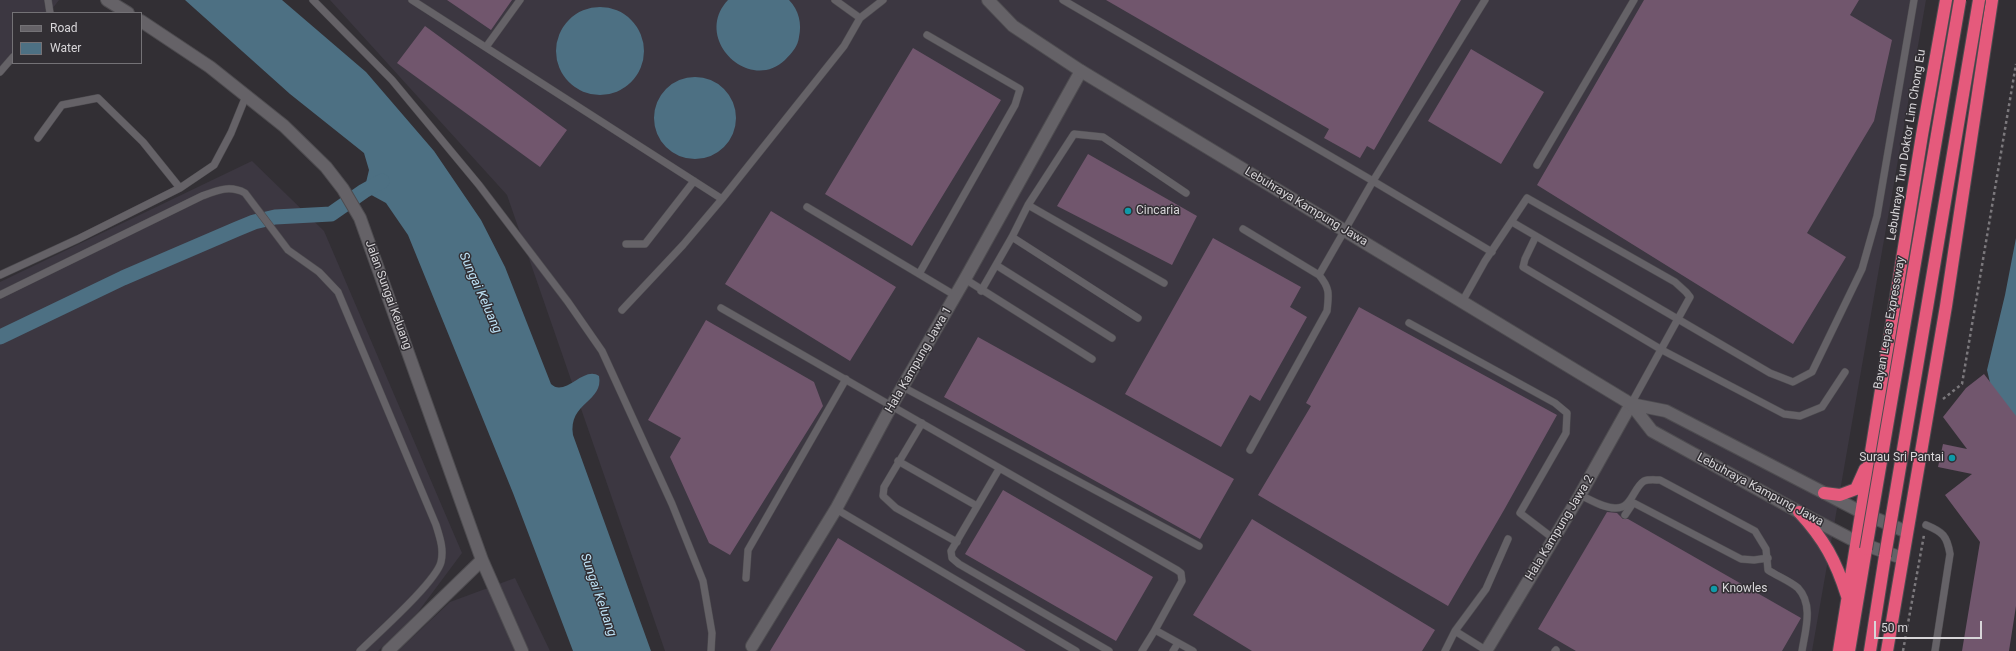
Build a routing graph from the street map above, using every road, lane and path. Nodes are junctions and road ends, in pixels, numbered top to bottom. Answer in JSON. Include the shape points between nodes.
{"nodes":[{"id":1,"x":48,"y":0,"type":"edge"},
{"id":2,"x":107,"y":0,"type":"edge"},
{"id":3,"x":313,"y":0,"type":"edge"},
{"id":4,"x":412,"y":0,"type":"edge"},
{"id":5,"x":520,"y":0,"type":"edge"},
{"id":6,"x":835,"y":0,"type":"edge"},
{"id":7,"x":883,"y":0,"type":"edge"},
{"id":8,"x":988,"y":0,"type":"edge"},
{"id":9,"x":1063,"y":0,"type":"edge"},
{"id":10,"x":1485,"y":0,"type":"edge"},
{"id":11,"x":1634,"y":0,"type":"edge"},
{"id":12,"x":1914,"y":0,"type":"edge"},
{"id":13,"x":1946,"y":0,"type":"edge"},
{"id":14,"x":1960,"y":0,"type":"edge"},
{"id":15,"x":1979,"y":0,"type":"edge"},
{"id":16,"x":1992,"y":0,"type":"edge"},
{"id":17,"x":50,"y":12,"type":"edge"},
{"id":18,"x":126,"y":12,"type":"edge"},
{"id":19,"x":860,"y":18,"type":"junction"},
{"id":20,"x":142,"y":22,"type":"edge"},
{"id":21,"x":927,"y":35,"type":"dead end"},
{"id":22,"x":486,"y":47,"type":"junction"},
{"id":23,"x":12,"y":58,"type":"edge"},
{"id":24,"x":2016,"y":64,"type":"edge"},
{"id":25,"x":1081,"y":71,"type":"junction"},
{"id":26,"x":0,"y":72,"type":"edge"},
{"id":27,"x":246,"y":96,"type":"junction"},
{"id":28,"x":38,"y":138,"type":"dead end"},
{"id":29,"x":1537,"y":165,"type":"dead end"},
{"id":30,"x":694,"y":181,"type":"junction"},
{"id":31,"x":1373,"y":181,"type":"junction"},
{"id":32,"x":180,"y":188,"type":"junction"},
{"id":33,"x":1186,"y":193,"type":"dead end"},
{"id":34,"x":722,"y":199,"type":"junction"},
{"id":35,"x":1028,"y":205,"type":"junction"},
{"id":36,"x":807,"y":207,"type":"dead end"},
{"id":37,"x":1512,"y":222,"type":"junction"},
{"id":38,"x":1243,"y":229,"type":"dead end"},
{"id":39,"x":1344,"y":230,"type":"junction"},
{"id":40,"x":1536,"y":236,"type":"junction"},
{"id":41,"x":1012,"y":237,"type":"junction"},
{"id":42,"x":626,"y":244,"type":"dead end"},
{"id":43,"x":1492,"y":252,"type":"junction"},
{"id":44,"x":996,"y":265,"type":"junction"},
{"id":45,"x":919,"y":274,"type":"junction"},
{"id":46,"x":0,"y":275,"type":"edge"},
{"id":47,"x":1319,"y":275,"type":"junction"},
{"id":48,"x":965,"y":279,"type":"junction"},
{"id":49,"x":1164,"y":283,"type":"dead end"},
{"id":50,"x":981,"y":290,"type":"junction"},
{"id":51,"x":0,"y":295,"type":"edge"},
{"id":52,"x":956,"y":296,"type":"junction"},
{"id":53,"x":1462,"y":302,"type":"junction"},
{"id":54,"x":721,"y":308,"type":"dead end"},
{"id":55,"x":622,"y":310,"type":"dead end"},
{"id":56,"x":1138,"y":318,"type":"dead end"},
{"id":57,"x":1679,"y":318,"type":"junction"},
{"id":58,"x":1409,"y":323,"type":"dead end"},
{"id":59,"x":1112,"y":338,"type":"dead end"},
{"id":60,"x":1662,"y":350,"type":"junction"},
{"id":61,"x":1092,"y":359,"type":"dead end"},
{"id":62,"x":1845,"y":372,"type":"dead end"},
{"id":63,"x":846,"y":379,"type":"junction"},
{"id":64,"x":1962,"y":384,"type":"dead end"},
{"id":65,"x":903,"y":387,"type":"junction"},
{"id":66,"x":1631,"y":404,"type":"junction"},
{"id":67,"x":892,"y":405,"type":"junction"},
{"id":68,"x":922,"y":423,"type":"junction"},
{"id":69,"x":1872,"y":445,"type":"junction"},
{"id":70,"x":1250,"y":450,"type":"dead end"},
{"id":71,"x":898,"y":461,"type":"junction"},
{"id":72,"x":999,"y":469,"type":"junction"},
{"id":73,"x":1824,"y":493,"type":"junction"},
{"id":74,"x":1580,"y":495,"type":"junction"},
{"id":75,"x":1632,"y":502,"type":"junction"},
{"id":76,"x":977,"y":506,"type":"junction"},
{"id":77,"x":836,"y":509,"type":"junction"},
{"id":78,"x":1799,"y":512,"type":"junction"},
{"id":79,"x":1862,"y":513,"type":"junction"},
{"id":80,"x":1625,"y":515,"type":"dead end"},
{"id":81,"x":1926,"y":524,"type":"dead end"},
{"id":82,"x":1907,"y":532,"type":"junction"},
{"id":83,"x":1508,"y":539,"type":"dead end"},
{"id":84,"x":1554,"y":539,"type":"junction"},
{"id":85,"x":957,"y":542,"type":"junction"},
{"id":86,"x":1857,"y":542,"type":"junction"},
{"id":87,"x":1199,"y":546,"type":"dead end"},
{"id":88,"x":1768,"y":558,"type":"junction"},
{"id":89,"x":1902,"y":558,"type":"junction"},
{"id":90,"x":482,"y":560,"type":"junction"},
{"id":91,"x":746,"y":578,"type":"dead end"},
{"id":92,"x":1848,"y":599,"type":"junction"},
{"id":93,"x":1155,"y":630,"type":"junction"},
{"id":94,"x":1455,"y":631,"type":"junction"},
{"id":95,"x":1178,"y":643,"type":"junction"},
{"id":96,"x":752,"y":650,"type":"edge"},
{"id":97,"x":360,"y":651,"type":"edge"},
{"id":98,"x":388,"y":651,"type":"edge"},
{"id":99,"x":522,"y":651,"type":"edge"},
{"id":100,"x":711,"y":651,"type":"edge"},
{"id":101,"x":1076,"y":651,"type":"edge"},
{"id":102,"x":1109,"y":651,"type":"edge"},
{"id":103,"x":1142,"y":651,"type":"edge"},
{"id":104,"x":1173,"y":651,"type":"edge"},
{"id":105,"x":1193,"y":651,"type":"edge"},
{"id":106,"x":1445,"y":651,"type":"edge"},
{"id":107,"x":1486,"y":651,"type":"edge"},
{"id":108,"x":1802,"y":651,"type":"edge"},
{"id":109,"x":1839,"y":651,"type":"edge"},
{"id":110,"x":1849,"y":651,"type":"edge"},
{"id":111,"x":1870,"y":651,"type":"edge"},
{"id":112,"x":1886,"y":651,"type":"edge"},
{"id":113,"x":1935,"y":651,"type":"edge"}],
"edges":[{"from":1,"to":17,"type":"lane"},
{"from":2,"to":18,"type":"street"},
{"from":3,"to":100,"type":"lane","via":[[392,80],[474,179],[602,351],[672,504],[703,581],[712,633]]},
{"from":4,"to":22,"type":"lane"},
{"from":5,"to":22,"type":"lane"},
{"from":6,"to":19,"type":"lane"},
{"from":7,"to":19,"type":"lane"},
{"from":8,"to":25,"type":"street","name":"Lebuhraya Kampung Jawa","via":[[1013,26]]},
{"from":9,"to":31,"type":"lane"},
{"from":10,"to":31,"type":"lane"},
{"from":11,"to":29,"type":"lane"},
{"from":12,"to":57,"type":"lane","via":[[1877,216],[1862,269],[1812,372],[1793,382],[1770,373]]},
{"from":13,"to":69,"type":"highway","name":"Lebuhraya Tun Doktor Lim Chong Eu"},
{"from":14,"to":110,"type":"highway","name":"Bayan Lepas Expressway","bridge":true},
{"from":15,"to":111,"type":"highway","bridge":true},
{"from":16,"to":82,"type":"highway","via":[[1946,306]]},
{"from":19,"to":34,"type":"lane","via":[[844,46]]},
{"from":20,"to":27,"type":"street","name":"Jalan Sungai Keluang","via":[[210,67]]},
{"from":21,"to":45,"type":"lane","via":[[1020,89],[1015,105]]},
{"from":22,"to":30,"type":"lane"},
{"from":23,"to":26,"type":"lane"},
{"from":24,"to":64,"type":"path"},
{"from":25,"to":39,"type":"street","name":"Lebuhraya Kampung Jawa"},
{"from":25,"to":48,"type":"street","name":"Hala Kampung Jawa 1"},
{"from":27,"to":32,"type":"lane","via":[[214,166]]},
{"from":27,"to":90,"type":"street","name":"Jalan Sungai Keluang","via":[[284,126],[326,167],[360,218]]},
{"from":28,"to":32,"type":"lane","via":[[62,105],[98,98],[143,142]]},
{"from":30,"to":34,"type":"lane"},
{"from":30,"to":42,"type":"lane","via":[[645,244]]},
{"from":31,"to":39,"type":"lane"},
{"from":31,"to":43,"type":"lane"},
{"from":32,"to":46,"type":"lane"},
{"from":33,"to":35,"type":"lane","via":[[1103,137],[1074,134]]},
{"from":34,"to":55,"type":"lane"},
{"from":35,"to":41,"type":"lane"},
{"from":35,"to":49,"type":"lane"},
{"from":36,"to":45,"type":"lane"},
{"from":37,"to":40,"type":"lane"},
{"from":37,"to":43,"type":"lane"},
{"from":37,"to":57,"type":"lane","via":[[1524,200],[1530,199],[1675,282],[1690,297]]},
{"from":38,"to":47,"type":"lane"},
{"from":39,"to":47,"type":"lane"},
{"from":39,"to":53,"type":"street","name":"Lebuhraya Kampung Jawa"},
{"from":40,"to":57,"type":"lane"},
{"from":40,"to":60,"type":"lane","via":[[1524,267]]},
{"from":41,"to":44,"type":"lane"},
{"from":41,"to":56,"type":"lane"},
{"from":43,"to":53,"type":"lane"},
{"from":44,"to":50,"type":"lane"},
{"from":44,"to":59,"type":"lane"},
{"from":45,"to":52,"type":"lane"},
{"from":47,"to":70,"type":"lane","via":[[1328,285],[1327,311]]},
{"from":48,"to":50,"type":"lane"},
{"from":48,"to":52,"type":"street","name":"Hala Kampung Jawa 1"},
{"from":50,"to":61,"type":"lane"},
{"from":51,"to":97,"type":"lane","via":[[214,191],[236,188],[245,193],[288,250],[319,272],[338,292],[442,545],[441,562],[432,579]]},
{"from":52,"to":65,"type":"street","name":"Hala Kampung Jawa 1"},
{"from":53,"to":66,"type":"street","name":"Lebuhraya Kampung Jawa"},
{"from":54,"to":63,"type":"lane"},
{"from":57,"to":60,"type":"lane"},
{"from":58,"to":84,"type":"lane","via":[[1555,403],[1567,413],[1566,434],[1520,513]]},
{"from":60,"to":62,"type":"lane","via":[[1784,414],[1800,416],[1822,407]]},
{"from":60,"to":66,"type":"lane"},
{"from":63,"to":67,"type":"lane"},
{"from":63,"to":91,"type":"lane","via":[[748,550]]},
{"from":65,"to":67,"type":"street","name":"Hala Kampung Jawa 1"},
{"from":65,"to":87,"type":"lane"},
{"from":66,"to":73,"type":"street","name":"Lebuhraya Kampung Jawa","via":[[1666,410]]},
{"from":66,"to":74,"type":"street","name":"Hala Kampung Jawa 2"},
{"from":66,"to":78,"type":"street","name":"Lebuhraya Kampung Jawa","via":[[1652,431]]},
{"from":67,"to":68,"type":"lane"},
{"from":67,"to":77,"type":"street","name":"Hala Kampung Jawa 1"},
{"from":68,"to":71,"type":"lane"},
{"from":68,"to":72,"type":"lane"},
{"from":69,"to":73,"type":"highway","via":[[1856,489],[1840,495]]},
{"from":69,"to":79,"type":"highway","name":"Lebuhraya Tun Doktor Lim Chong Eu"},
{"from":71,"to":76,"type":"lane"},
{"from":71,"to":85,"type":"lane","via":[[884,487],[883,496],[896,508]]},
{"from":72,"to":76,"type":"lane"},
{"from":72,"to":93,"type":"lane","via":[[1181,573],[1182,581]]},
{"from":73,"to":79,"type":"street","name":"Lebuhraya Kampung Jawa"},
{"from":74,"to":75,"type":"lane","via":[[1604,506],[1617,508]]},
{"from":74,"to":84,"type":"street","name":"Hala Kampung Jawa 2"},
{"from":75,"to":80,"type":"lane"},
{"from":75,"to":88,"type":"lane","via":[[1741,559]]},
{"from":75,"to":88,"type":"lane","via":[[1643,482],[1660,480],[1755,531]]},
{"from":76,"to":85,"type":"lane"},
{"from":77,"to":96,"type":"street","name":"Hala Kampung Jawa 1"},
{"from":77,"to":101,"type":"lane"},
{"from":78,"to":86,"type":"street","name":"Lebuhraya Kampung Jawa"},
{"from":78,"to":92,"type":"highway","via":[[1827,546],[1839,568]]},
{"from":79,"to":82,"type":"street","name":"Lebuhraya Kampung Jawa"},
{"from":79,"to":86,"type":"highway","name":"Lebuhraya Tun Doktor Lim Chong Eu"},
{"from":81,"to":113,"type":"lane","via":[[1940,530],[1948,541],[1950,554]]},
{"from":82,"to":89,"type":"highway"},
{"from":83,"to":94,"type":"lane","via":[[1486,589]]},
{"from":84,"to":107,"type":"street","name":"Hala Kampung Jawa 2"},
{"from":85,"to":102,"type":"lane","via":[[951,551],[952,558],[959,564]]},
{"from":86,"to":89,"type":"street","name":"Lebuhraya Kampung Jawa"},
{"from":86,"to":92,"type":"highway","name":"Lebuhraya Tun Doktor Lim Chong Eu"},
{"from":88,"to":108,"type":"lane","via":[[1768,570],[1798,588],[1806,599],[1808,615]]},
{"from":89,"to":112,"type":"highway"},
{"from":90,"to":98,"type":"street"},
{"from":90,"to":99,"type":"street","name":"Jalan Sungai Keluang"},
{"from":92,"to":109,"type":"highway","name":"Lebuhraya Tun Doktor Lim Chong Eu"},
{"from":93,"to":95,"type":"lane"},
{"from":93,"to":103,"type":"lane"},
{"from":94,"to":106,"type":"lane"},
{"from":94,"to":107,"type":"lane"},
{"from":95,"to":104,"type":"lane"},
{"from":95,"to":105,"type":"lane"}]}
